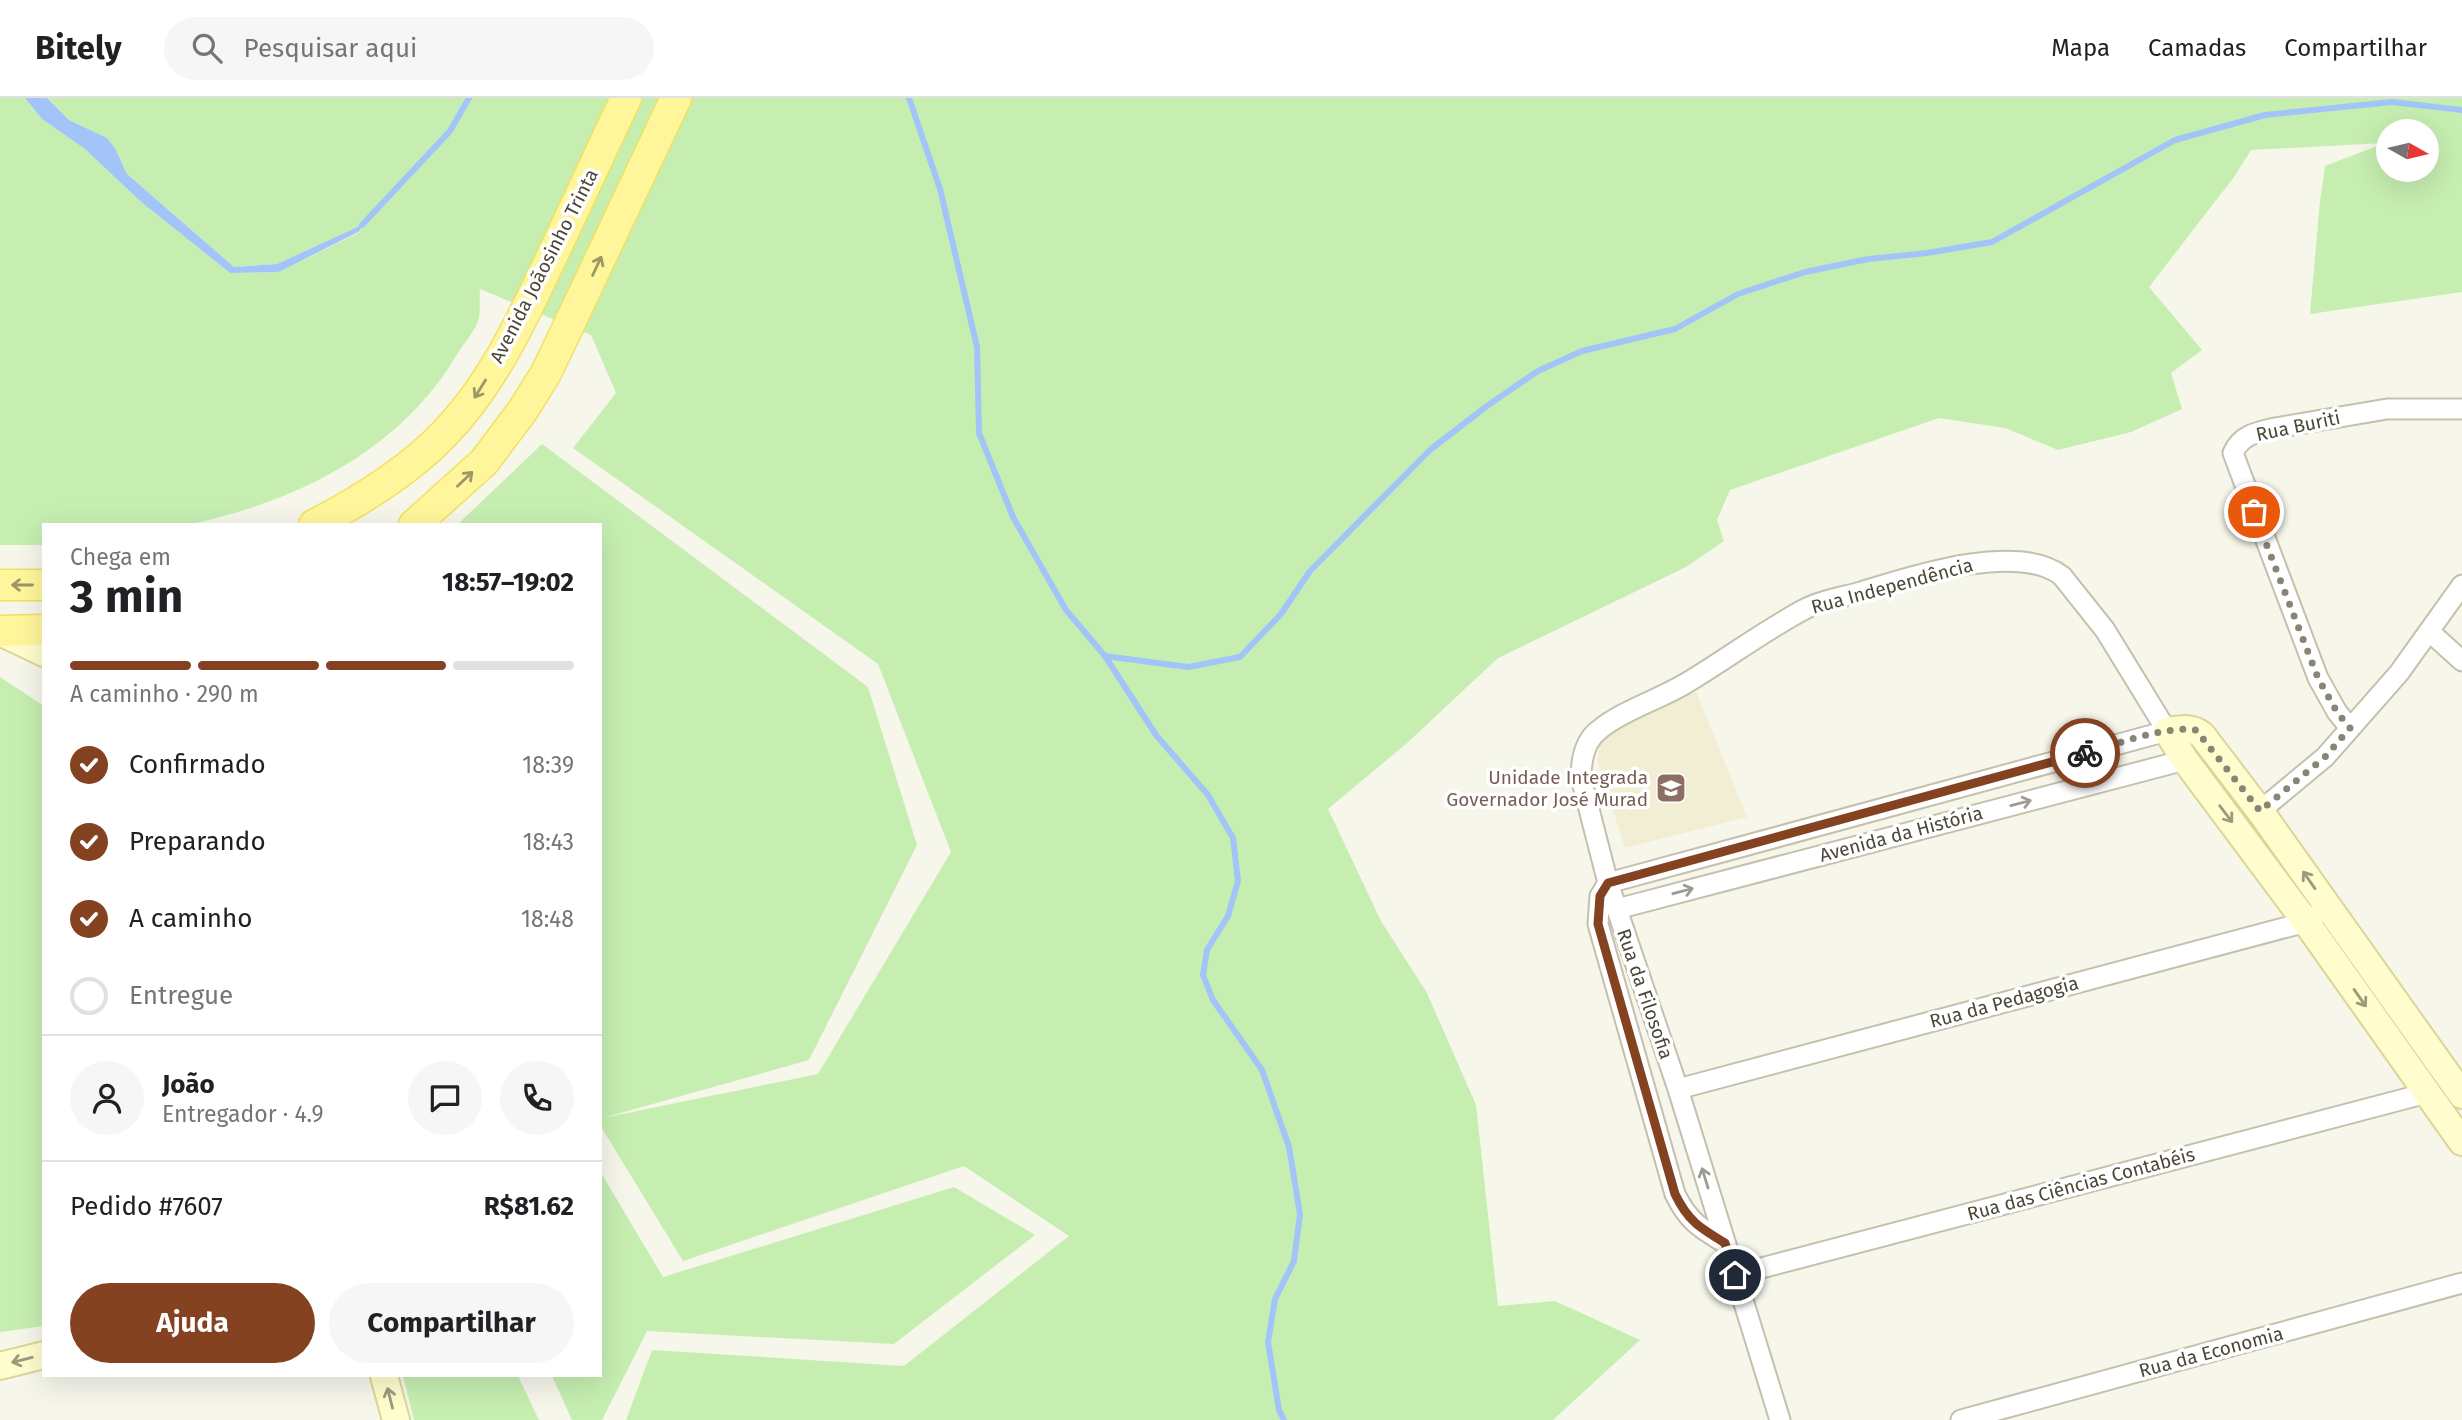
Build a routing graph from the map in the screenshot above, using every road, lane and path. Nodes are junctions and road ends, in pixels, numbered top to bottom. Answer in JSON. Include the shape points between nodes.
{"nodes":[{"id":1,"x":626,"y":98,"type":"edge"},
{"id":2,"x":676,"y":98,"type":"edge"},
{"id":3,"x":2462,"y":409,"type":"edge"},
{"id":4,"x":317,"y":523,"type":"edge"},
{"id":5,"x":416,"y":523,"type":"edge"},
{"id":6,"x":0,"y":585,"type":"edge"},
{"id":7,"x":42,"y":585,"type":"edge"},
{"id":8,"x":2462,"y":585,"type":"edge"},
{"id":9,"x":42,"y":630,"type":"edge"},
{"id":10,"x":0,"y":632,"type":"edge"},
{"id":11,"x":2430,"y":632,"type":"junction"},
{"id":12,"x":42,"y":652,"type":"edge"},
{"id":13,"x":2462,"y":661,"type":"edge"},
{"id":14,"x":2350,"y":728,"type":"junction"},
{"id":15,"x":2167,"y":731,"type":"junction"},
{"id":16,"x":2185,"y":760,"type":"junction"},
{"id":17,"x":2260,"y":811,"type":"junction"},
{"id":18,"x":1608,"y":883,"type":"junction"},
{"id":19,"x":1617,"y":909,"type":"junction"},
{"id":20,"x":2317,"y":914,"type":"junction"},
{"id":21,"x":1678,"y":1089,"type":"junction"},
{"id":22,"x":2427,"y":1093,"type":"junction"},
{"id":23,"x":2462,"y":1096,"type":"edge"},
{"id":24,"x":2462,"y":1142,"type":"edge"},
{"id":25,"x":1725,"y":1243,"type":"junction"},
{"id":26,"x":1735,"y":1275,"type":"junction"},
{"id":27,"x":2462,"y":1283,"type":"edge"},
{"id":28,"x":42,"y":1356,"type":"edge"},
{"id":29,"x":0,"y":1366,"type":"edge"},
{"id":30,"x":384,"y":1377,"type":"edge"},
{"id":31,"x":396,"y":1420,"type":"edge"},
{"id":32,"x":1780,"y":1420,"type":"edge"},
{"id":33,"x":1961,"y":1420,"type":"edge"}],
"edges":[{"from":1,"to":4,"type":"main road","name":"Avenida Joãosinho Trinta","one_way":true,"via":[[527,309],[473,400],[413,461],[375,490]]},
{"from":5,"to":2,"type":"main road","one_way":true,"via":[[484,461],[523,411],[546,373]]},
{"from":3,"to":14,"type":"street","name":"Rua Buriti","via":[[2387,409],[2275,428],[2246,437],[2234,453],[2318,678]]},
{"from":7,"to":6,"type":"main road","one_way":true},
{"from":8,"to":11,"type":"street"},
{"from":9,"to":10,"type":"main road"},
{"from":10,"to":12,"type":"street"},
{"from":11,"to":13,"type":"street"},
{"from":11,"to":14,"type":"street"},
{"from":14,"to":17,"type":"street","via":[[2325,757]]},
{"from":15,"to":16,"type":"street","name":"Avenida da História"},
{"from":15,"to":17,"type":"street","name":"Avenida da História","via":[[2187,728],[2202,735]]},
{"from":15,"to":18,"type":"street","name":"Avenida da História"},
{"from":15,"to":18,"type":"street","name":"Rua Independência","via":[[2105,630],[2054,570],[2029,563],[1974,563],[1891,583],[1807,607],[1682,686],[1597,731],[1585,748],[1581,778]]},
{"from":19,"to":16,"type":"street","name":"Avenida da História","one_way":true},
{"from":16,"to":20,"type":"street","name":"Avenida da História","one_way":true},
{"from":20,"to":17,"type":"street","name":"Avenida da História","one_way":true},
{"from":18,"to":19,"type":"street","name":"Rua da Filosofia"},
{"from":18,"to":25,"type":"street","name":"Rua da Filosofia","via":[[1600,896],[1598,924],[1675,1194],[1689,1219]]},
{"from":19,"to":21,"type":"street","name":"Rua da Filosofia"},
{"from":20,"to":21,"type":"street","name":"Rua da Pedagogia"},
{"from":20,"to":22,"type":"street","name":"Avenida da História","one_way":true},
{"from":20,"to":23,"type":"street","name":"Avenida da História"},
{"from":25,"to":21,"type":"street","name":"Rua da Filosofia","one_way":true},
{"from":22,"to":24,"type":"street","name":"Avenida da História"},
{"from":22,"to":26,"type":"street","name":"Rua das Ciências Contabéis"},
{"from":25,"to":26,"type":"street","name":"Rua da Filosofia"},
{"from":26,"to":32,"type":"street","name":"Rua da Filosofia"},
{"from":27,"to":33,"type":"street","name":"Rua da Economia"},
{"from":28,"to":29,"type":"street","one_way":true},
{"from":31,"to":30,"type":"street","one_way":true}]}
